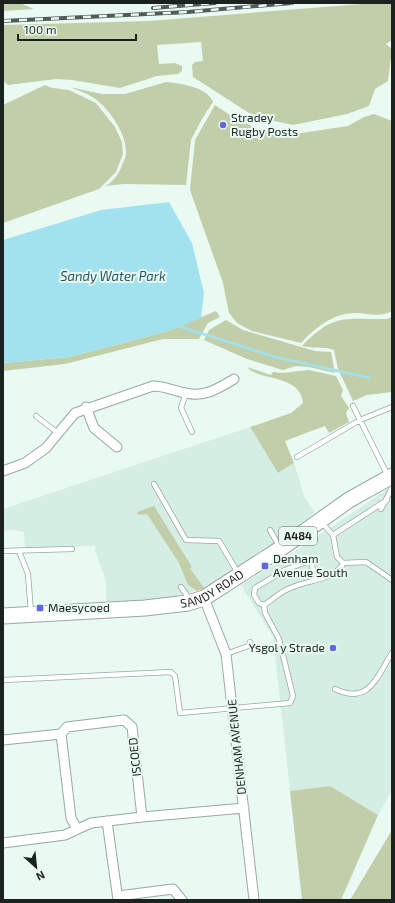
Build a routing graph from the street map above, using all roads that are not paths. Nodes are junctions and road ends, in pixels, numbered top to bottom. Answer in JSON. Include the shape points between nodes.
{"nodes":[{"id":1,"x":234,"y":379,"type":"dead end"},
{"id":2,"x":186,"y":394,"type":"junction"},
{"id":3,"x":353,"y":406,"type":"dead end"},
{"id":4,"x":86,"y":407,"type":"junction"},
{"id":5,"x":392,"y":407,"type":"edge"},
{"id":6,"x":36,"y":416,"type":"dead end"},
{"id":7,"x":360,"y":420,"type":"junction"},
{"id":8,"x":192,"y":432,"type":"dead end"},
{"id":9,"x":59,"y":434,"type":"junction"},
{"id":10,"x":117,"y":447,"type":"dead end"},
{"id":11,"x":297,"y":457,"type":"dead end"},
{"id":12,"x":3,"y":471,"type":"edge"},
{"id":13,"x":391,"y":480,"type":"edge"},
{"id":14,"x":154,"y":484,"type":"dead end"},
{"id":15,"x":387,"y":500,"type":"junction"},
{"id":16,"x":381,"y":509,"type":"dead end"},
{"id":17,"x":319,"y":520,"type":"junction"},
{"id":18,"x":270,"y":530,"type":"dead end"},
{"id":19,"x":333,"y":535,"type":"junction"},
{"id":20,"x":72,"y":549,"type":"dead end"},
{"id":21,"x":280,"y":550,"type":"junction"},
{"id":22,"x":3,"y":551,"type":"edge"},
{"id":23,"x":19,"y":551,"type":"junction"},
{"id":24,"x":344,"y":563,"type":"junction"},
{"id":25,"x":239,"y":577,"type":"junction"},
{"id":26,"x":315,"y":579,"type":"junction"},
{"id":27,"x":392,"y":580,"type":"edge"},
{"id":28,"x":181,"y":587,"type":"dead end"},
{"id":29,"x":198,"y":600,"type":"junction"},
{"id":30,"x":264,"y":605,"type":"junction"},
{"id":31,"x":31,"y":614,"type":"junction"},
{"id":32,"x":3,"y":616,"type":"edge"},
{"id":33,"x":250,"y":642,"type":"dead end"},
{"id":34,"x":392,"y":653,"type":"edge"},
{"id":35,"x":226,"y":654,"type":"junction"},
{"id":36,"x":3,"y":680,"type":"edge"},
{"id":37,"x":335,"y":690,"type":"dead end"},
{"id":38,"x":232,"y":709,"type":"junction"},
{"id":39,"x":61,"y":734,"type":"junction"},
{"id":40,"x":3,"y":740,"type":"edge"},
{"id":41,"x":244,"y":808,"type":"junction"},
{"id":42,"x":142,"y":816,"type":"junction"},
{"id":43,"x":107,"y":821,"type":"junction"},
{"id":44,"x":77,"y":829,"type":"junction"},
{"id":45,"x":3,"y":843,"type":"edge"},
{"id":46,"x":118,"y":898,"type":"edge"},
{"id":47,"x":182,"y":900,"type":"edge"},
{"id":48,"x":254,"y":900,"type":"edge"}],
"edges":[{"from":1,"to":2,"type":"street","via":[[202,394]]},
{"from":2,"to":4,"type":"street","via":[[164,386],[153,386]]},
{"from":2,"to":8,"type":"lane","via":[[181,408]]},
{"from":3,"to":7,"type":"lane"},
{"from":4,"to":9,"type":"street","via":[[75,413]]},
{"from":4,"to":10,"type":"street","via":[[94,428]]},
{"from":5,"to":7,"type":"lane"},
{"from":6,"to":9,"type":"lane"},
{"from":7,"to":11,"type":"lane"},
{"from":7,"to":13,"type":"lane"},
{"from":9,"to":12,"type":"street","via":[[46,448],[25,463]]},
{"from":13,"to":15,"type":"lane"},
{"from":13,"to":17,"type":"main road","name":"SANDY ROAD","number":"A484","via":[[349,500]]},
{"from":14,"to":25,"type":"lane","via":[[186,540],[220,541]]},
{"from":15,"to":16,"type":"lane"},
{"from":15,"to":19,"type":"lane"},
{"from":17,"to":19,"type":"lane"},
{"from":17,"to":21,"type":"main road","name":"SANDY ROAD","number":"A484"},
{"from":18,"to":21,"type":"lane"},
{"from":19,"to":24,"type":"lane","via":[[337,556]]},
{"from":20,"to":23,"type":"lane"},
{"from":21,"to":25,"type":"main road","name":"SANDY ROAD","number":"A484"},
{"from":22,"to":23,"type":"lane"},
{"from":23,"to":31,"type":"lane","via":[[28,574]]},
{"from":24,"to":26,"type":"lane","via":[[332,576]]},
{"from":24,"to":27,"type":"lane","via":[[366,562]]},
{"from":25,"to":29,"type":"main road","name":"SANDY ROAD","number":"A484"},
{"from":26,"to":30,"type":"lane","via":[[287,589]]},
{"from":26,"to":30,"type":"lane","via":[[309,561],[285,570],[254,590],[255,598]]},
{"from":28,"to":29,"type":"lane"},
{"from":29,"to":31,"type":"main road","name":"SANDY ROAD","number":"A484","via":[[145,608]]},
{"from":29,"to":35,"type":"street","name":"DENHAM AVENUE"},
{"from":30,"to":38,"type":"lane","via":[[265,614],[279,639],[293,696],[290,703]]},
{"from":31,"to":32,"type":"main road","name":"SANDY ROAD","number":"A484"},
{"from":33,"to":35,"type":"lane","via":[[251,645]]},
{"from":34,"to":37,"type":"lane","via":[[366,691],[358,695]]},
{"from":35,"to":38,"type":"street","name":"DENHAM AVENUE"},
{"from":36,"to":38,"type":"lane","via":[[171,672],[175,676],[180,713]]},
{"from":38,"to":41,"type":"street","name":"DENHAM AVENUE"},
{"from":39,"to":40,"type":"street","name":"ISCOED"},
{"from":39,"to":42,"type":"street","name":"ISCOED","via":[[67,727],[124,720],[132,727]]},
{"from":39,"to":44,"type":"street","via":[[71,818]]},
{"from":41,"to":42,"type":"street"},
{"from":41,"to":48,"type":"street","name":"DENHAM AVENUE"},
{"from":42,"to":43,"type":"street"},
{"from":43,"to":44,"type":"street","via":[[91,823]]},
{"from":43,"to":46,"type":"street"},
{"from":44,"to":45,"type":"street","via":[[65,835]]},
{"from":46,"to":47,"type":"street","via":[[173,889]]}]}
